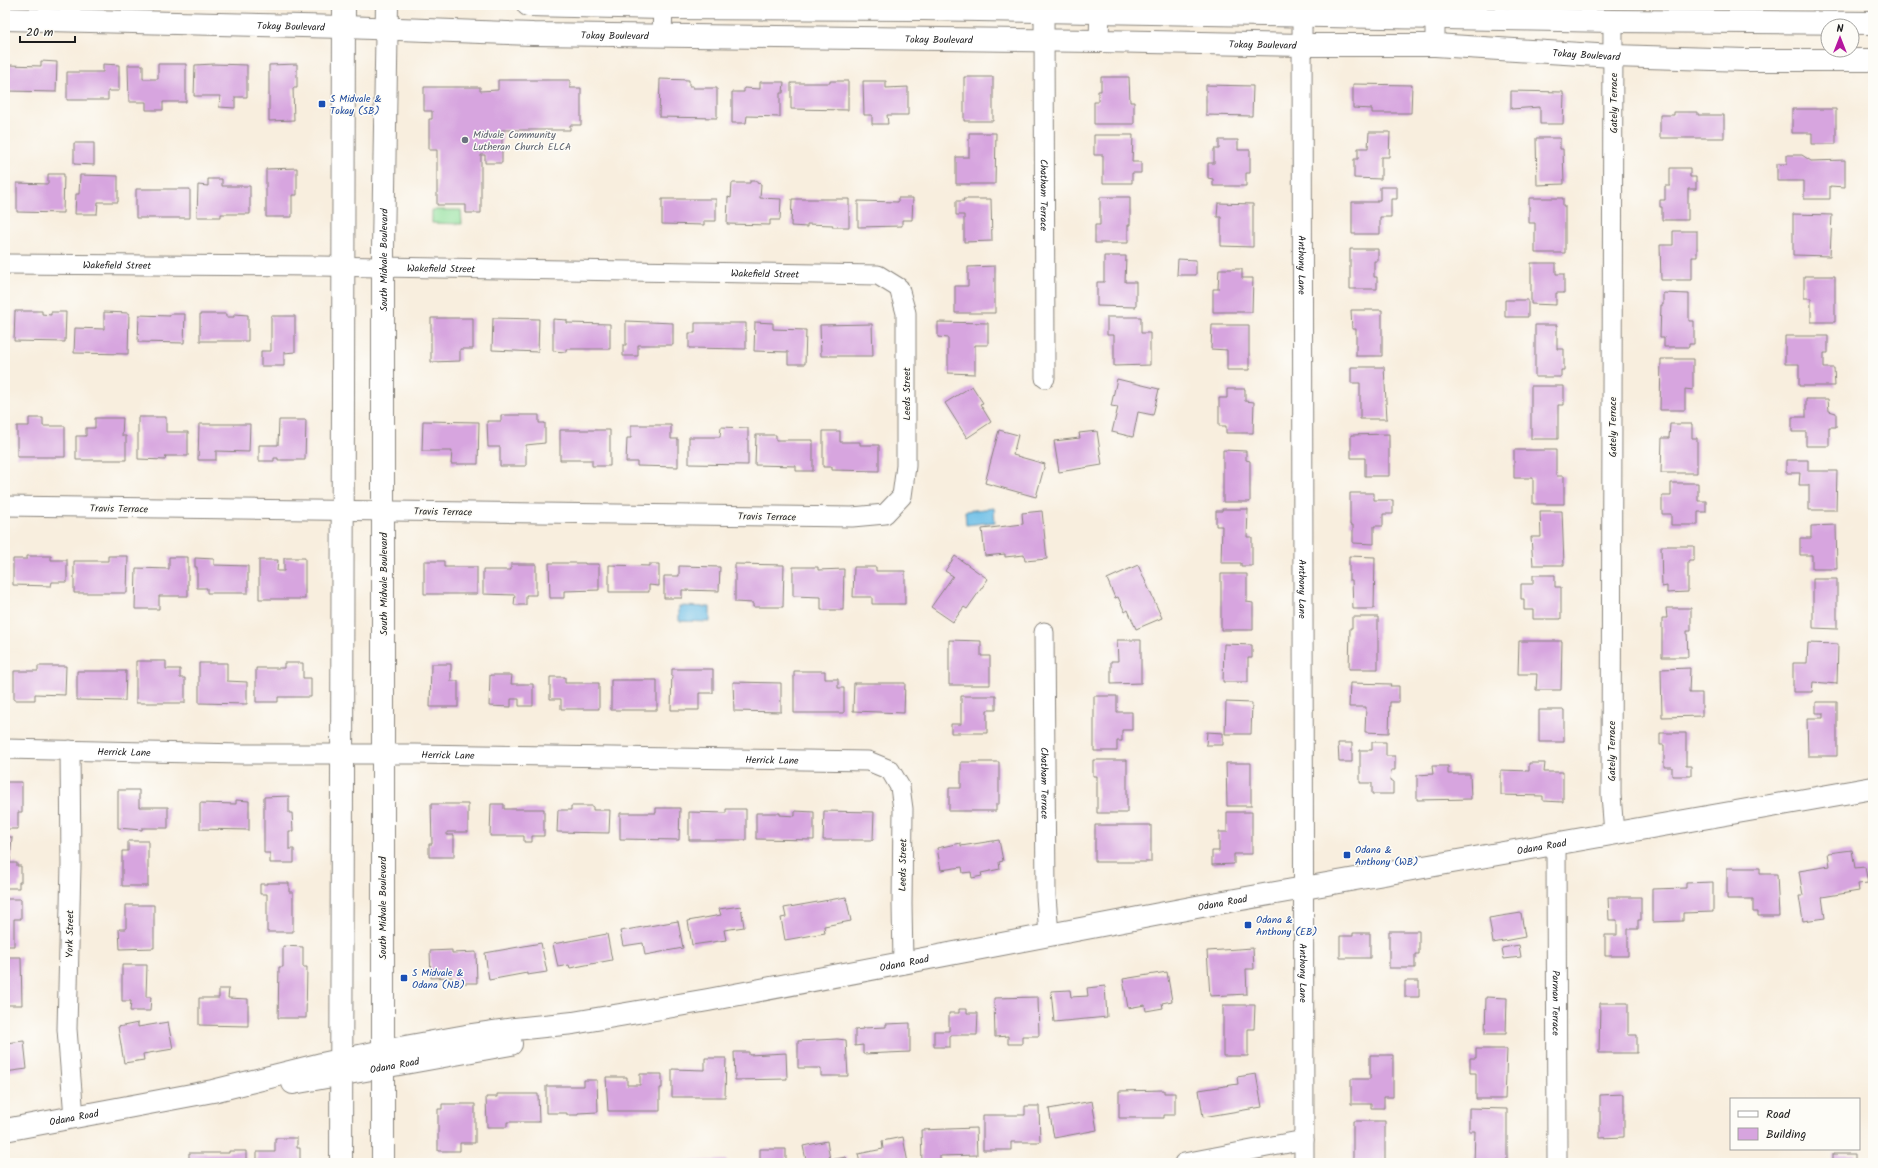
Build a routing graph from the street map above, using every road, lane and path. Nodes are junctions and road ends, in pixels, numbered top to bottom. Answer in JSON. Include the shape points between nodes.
{"nodes":[{"id":1,"x":344,"y":5,"type":"edge"},
{"id":2,"x":386,"y":5,"type":"edge"},
{"id":3,"x":528,"y":5,"type":"edge"},
{"id":4,"x":663,"y":7,"type":"edge"},
{"id":5,"x":1100,"y":9,"type":"edge"},
{"id":6,"x":70,"y":12,"type":"edge"},
{"id":7,"x":1044,"y":12,"type":"junction"},
{"id":8,"x":1435,"y":12,"type":"edge"},
{"id":9,"x":1302,"y":15,"type":"junction"},
{"id":10,"x":5,"y":19,"type":"edge"},
{"id":11,"x":1613,"y":21,"type":"junction"},
{"id":12,"x":1873,"y":23,"type":"edge"},
{"id":13,"x":344,"y":27,"type":"junction"},
{"id":14,"x":386,"y":29,"type":"junction"},
{"id":15,"x":662,"y":36,"type":"junction"},
{"id":16,"x":1099,"y":40,"type":"junction"},
{"id":17,"x":1044,"y":41,"type":"junction"},
{"id":18,"x":1303,"y":45,"type":"junction"},
{"id":19,"x":1435,"y":45,"type":"junction"},
{"id":20,"x":1613,"y":56,"type":"junction"},
{"id":21,"x":1873,"y":60,"type":"edge"},
{"id":22,"x":5,"y":264,"type":"edge"},
{"id":23,"x":344,"y":266,"type":"junction"},
{"id":24,"x":383,"y":267,"type":"junction"},
{"id":25,"x":878,"y":275,"type":"joint"},
{"id":26,"x":1045,"y":378,"type":"dead end"},
{"id":27,"x":5,"y":506,"type":"edge"},
{"id":28,"x":344,"y":510,"type":"junction"},
{"id":29,"x":382,"y":511,"type":"junction"},
{"id":30,"x":881,"y":514,"type":"joint"},
{"id":31,"x":1044,"y":632,"type":"dead end"},
{"id":32,"x":5,"y":749,"type":"edge"},
{"id":33,"x":70,"y":750,"type":"junction"},
{"id":34,"x":341,"y":753,"type":"junction"},
{"id":35,"x":383,"y":754,"type":"junction"},
{"id":36,"x":890,"y":770,"type":"joint"},
{"id":37,"x":1873,"y":788,"type":"edge"},
{"id":38,"x":1614,"y":833,"type":"junction"},
{"id":39,"x":1556,"y":843,"type":"junction"},
{"id":40,"x":1304,"y":889,"type":"junction"},
{"id":41,"x":1049,"y":935,"type":"junction"},
{"id":42,"x":904,"y":963,"type":"junction"},
{"id":43,"x":383,"y":1059,"type":"junction"},
{"id":44,"x":342,"y":1068,"type":"junction"},
{"id":45,"x":74,"y":1117,"type":"junction"},
{"id":46,"x":5,"y":1130,"type":"edge"},
{"id":47,"x":1304,"y":1140,"type":"junction"},
{"id":48,"x":341,"y":1163,"type":"edge"},
{"id":49,"x":383,"y":1163,"type":"edge"},
{"id":50,"x":1184,"y":1163,"type":"edge"},
{"id":51,"x":1304,"y":1163,"type":"edge"},
{"id":52,"x":1557,"y":1163,"type":"edge"}],
"edges":[{"from":1,"to":13,"type":"street"},
{"from":2,"to":14,"type":"street","name":"South Midvale Boulevard"},
{"from":3,"to":4,"type":"street"},
{"from":4,"to":7,"type":"street"},
{"from":4,"to":15,"type":"street"},
{"from":5,"to":7,"type":"street"},
{"from":5,"to":9,"type":"street"},
{"from":5,"to":16,"type":"street"},
{"from":6,"to":10,"type":"street","name":"Tokay Boulevard"},
{"from":6,"to":13,"type":"street","name":"Tokay Boulevard"},
{"from":7,"to":17,"type":"street","name":"Chatham Terrace"},
{"from":8,"to":9,"type":"street"},
{"from":8,"to":11,"type":"street"},
{"from":8,"to":19,"type":"street"},
{"from":9,"to":18,"type":"street","name":"Anthony Lane"},
{"from":11,"to":12,"type":"street"},
{"from":11,"to":20,"type":"street","name":"Gately Terrace"},
{"from":13,"to":14,"type":"street","name":"Tokay Boulevard"},
{"from":13,"to":23,"type":"street"},
{"from":14,"to":15,"type":"street","name":"Tokay Boulevard"},
{"from":14,"to":24,"type":"street","name":"South Midvale Boulevard"},
{"from":15,"to":17,"type":"street","name":"Tokay Boulevard"},
{"from":16,"to":17,"type":"street","name":"Tokay Boulevard"},
{"from":16,"to":18,"type":"street","name":"Tokay Boulevard"},
{"from":17,"to":26,"type":"street","name":"Chatham Terrace"},
{"from":18,"to":19,"type":"street","name":"Tokay Boulevard"},
{"from":18,"to":40,"type":"street","name":"Anthony Lane"},
{"from":19,"to":20,"type":"street","name":"Tokay Boulevard"},
{"from":20,"to":21,"type":"street","name":"Tokay Boulevard"},
{"from":20,"to":38,"type":"street","name":"Gately Terrace","via":[[1611,795]]},
{"from":22,"to":23,"type":"street","name":"Wakefield Street"},
{"from":23,"to":24,"type":"street","name":"Wakefield Street"},
{"from":23,"to":28,"type":"street"},
{"from":24,"to":25,"type":"street","name":"Wakefield Street"},
{"from":24,"to":29,"type":"street","name":"South Midvale Boulevard"},
{"from":25,"to":30,"type":"street","name":"Leeds Street","via":[[899,288],[906,313],[906,466],[902,496],[885,514]]},
{"from":27,"to":28,"type":"street","name":"Travis Terrace"},
{"from":28,"to":29,"type":"street","name":"Travis Terrace"},
{"from":28,"to":34,"type":"street"},
{"from":29,"to":30,"type":"street","name":"Travis Terrace","via":[[852,517]]},
{"from":29,"to":35,"type":"street","name":"South Midvale Boulevard"},
{"from":31,"to":41,"type":"street","name":"Chatham Terrace","via":[[1046,888]]},
{"from":32,"to":33,"type":"street","name":"Herrick Lane"},
{"from":33,"to":34,"type":"street","name":"Herrick Lane","via":[[242,754]]},
{"from":33,"to":45,"type":"street","name":"York Street","via":[[68,1030]]},
{"from":34,"to":35,"type":"street","name":"Herrick Lane"},
{"from":34,"to":44,"type":"street"},
{"from":35,"to":36,"type":"street","name":"Herrick Lane","via":[[868,760]]},
{"from":35,"to":43,"type":"street","name":"South Midvale Boulevard"},
{"from":36,"to":42,"type":"street","name":"Leeds Street","via":[[900,787],[903,809]]},
{"from":37,"to":38,"type":"street","name":"Odana Road"},
{"from":38,"to":39,"type":"street","name":"Odana Road"},
{"from":39,"to":40,"type":"street","name":"Odana Road"},
{"from":39,"to":52,"type":"street","name":"Parman Terrace"},
{"from":40,"to":41,"type":"street","name":"Odana Road"},
{"from":40,"to":47,"type":"street","name":"Anthony Lane"},
{"from":41,"to":42,"type":"street","name":"Odana Road"},
{"from":42,"to":43,"type":"street","name":"Odana Road","via":[[573,1023],[508,1030]]},
{"from":43,"to":44,"type":"street","name":"Odana Road"},
{"from":43,"to":49,"type":"street","name":"South Midvale Boulevard"},
{"from":44,"to":45,"type":"street","name":"Odana Road","via":[[238,1092],[213,1091]]},
{"from":44,"to":48,"type":"street"},
{"from":45,"to":46,"type":"street","name":"Odana Road"},
{"from":47,"to":50,"type":"street"},
{"from":47,"to":51,"type":"street","name":"Anthony Lane"}]}
